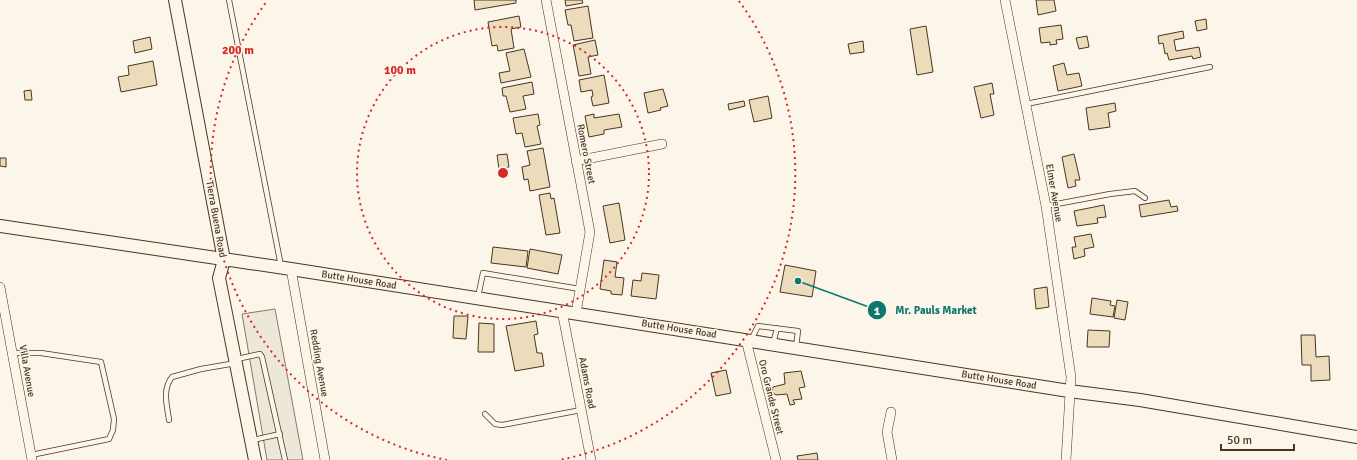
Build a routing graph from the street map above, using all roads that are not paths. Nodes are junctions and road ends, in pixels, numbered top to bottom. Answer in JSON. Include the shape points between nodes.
{"nodes":[{"id":1,"x":175,"y":0,"type":"edge"},
{"id":2,"x":229,"y":0,"type":"edge"},
{"id":3,"x":546,"y":0,"type":"edge"},
{"id":4,"x":1005,"y":0,"type":"edge"},
{"id":5,"x":1210,"y":67,"type":"dead end"},
{"id":6,"x":1026,"y":104,"type":"junction"},
{"id":7,"x":662,"y":144,"type":"dead end"},
{"id":8,"x":576,"y":161,"type":"junction"},
{"id":9,"x":1145,"y":198,"type":"dead end"},
{"id":10,"x":1046,"y":206,"type":"junction"},
{"id":11,"x":0,"y":226,"type":"edge"},
{"id":12,"x":224,"y":260,"type":"junction"},
{"id":13,"x":286,"y":269,"type":"junction"},
{"id":14,"x":0,"y":287,"type":"edge"},
{"id":15,"x":580,"y":289,"type":"junction"},
{"id":16,"x":478,"y":298,"type":"junction"},
{"id":17,"x":562,"y":311,"type":"junction"},
{"id":18,"x":576,"y":313,"type":"junction"},
{"id":19,"x":777,"y":328,"type":"junction"},
{"id":20,"x":748,"y":340,"type":"junction"},
{"id":21,"x":773,"y":344,"type":"junction"},
{"id":22,"x":796,"y":347,"type":"junction"},
{"id":23,"x":12,"y":354,"type":"junction"},
{"id":24,"x":235,"y":361,"type":"junction"},
{"id":25,"x":1069,"y":391,"type":"junction"},
{"id":26,"x":581,"y":410,"type":"junction"},
{"id":27,"x":890,"y":412,"type":"dead end"},
{"id":28,"x":485,"y":414,"type":"dead end"},
{"id":29,"x":169,"y":420,"type":"dead end"},
{"id":30,"x":280,"y":434,"type":"junction"},
{"id":31,"x":1357,"y":437,"type":"edge"},
{"id":32,"x":251,"y":440,"type":"junction"},
{"id":33,"x":31,"y":457,"type":"edge"},
{"id":34,"x":255,"y":460,"type":"edge"},
{"id":35,"x":286,"y":460,"type":"edge"},
{"id":36,"x":325,"y":460,"type":"edge"},
{"id":37,"x":591,"y":460,"type":"edge"},
{"id":38,"x":776,"y":460,"type":"edge"},
{"id":39,"x":892,"y":460,"type":"edge"},
{"id":40,"x":1066,"y":460,"type":"edge"}],
"edges":[{"from":1,"to":12,"type":"main road","name":"Tierra Buena Road"},
{"from":2,"to":13,"type":"lane"},
{"from":3,"to":8,"type":"street","name":"Romero Street"},
{"from":4,"to":6,"type":"street","name":"Elmer Avenue"},
{"from":5,"to":6,"type":"lane"},
{"from":6,"to":10,"type":"street","name":"Elmer Avenue"},
{"from":7,"to":8,"type":"street"},
{"from":8,"to":15,"type":"street","name":"Romero Street","via":[[590,232]]},
{"from":9,"to":10,"type":"lane","via":[[1135,190]]},
{"from":10,"to":25,"type":"street","name":"Elmer Avenue","via":[[1071,377]]},
{"from":11,"to":12,"type":"main road","name":"Butte House Road"},
{"from":12,"to":13,"type":"main road","name":"Butte House Road"},
{"from":12,"to":24,"type":"main road","name":"Tierra Buena Road","via":[[219,278]]},
{"from":13,"to":16,"type":"main road","name":"Butte House Road"},
{"from":13,"to":36,"type":"street","name":"Redding Avenue"},
{"from":14,"to":23,"type":"street","name":"Villa Avenue"},
{"from":15,"to":16,"type":"lane","via":[[483,273]]},
{"from":15,"to":18,"type":"street","name":"Romero Street"},
{"from":16,"to":17,"type":"main road","name":"Butte House Road"},
{"from":17,"to":18,"type":"main road","name":"Butte House Road"},
{"from":17,"to":26,"type":"street","name":"Adams Road"},
{"from":18,"to":20,"type":"main road","name":"Butte House Road"},
{"from":19,"to":20,"type":"lane","via":[[758,326]]},
{"from":19,"to":21,"type":"lane"},
{"from":19,"to":22,"type":"lane","via":[[798,332]]},
{"from":20,"to":21,"type":"main road","name":"Butte House Road"},
{"from":20,"to":38,"type":"street","name":"Oro Grande Street"},
{"from":21,"to":22,"type":"main road","name":"Butte House Road"},
{"from":22,"to":25,"type":"main road","name":"Butte House Road"},
{"from":23,"to":33,"type":"street","name":"Villa Avenue"},
{"from":23,"to":33,"type":"lane","via":[[41,353],[101,362],[114,419],[109,439]]},
{"from":24,"to":29,"type":"lane","via":[[172,377],[166,387]]},
{"from":24,"to":30,"type":"lane","via":[[260,354],[262,357]]},
{"from":24,"to":32,"type":"main road","name":"Tierra Buena Road"},
{"from":25,"to":31,"type":"main road","name":"Butte House Road","via":[[1140,400]]},
{"from":25,"to":40,"type":"street","name":"Elmer Avenue"},
{"from":26,"to":28,"type":"lane","via":[[502,425],[495,424]]},
{"from":26,"to":37,"type":"street","name":"Adams Road"},
{"from":27,"to":39,"type":"street","via":[[886,432]]},
{"from":30,"to":32,"type":"lane"},
{"from":30,"to":35,"type":"lane"},
{"from":32,"to":34,"type":"main road","name":"Tierra Buena Road"}]}
